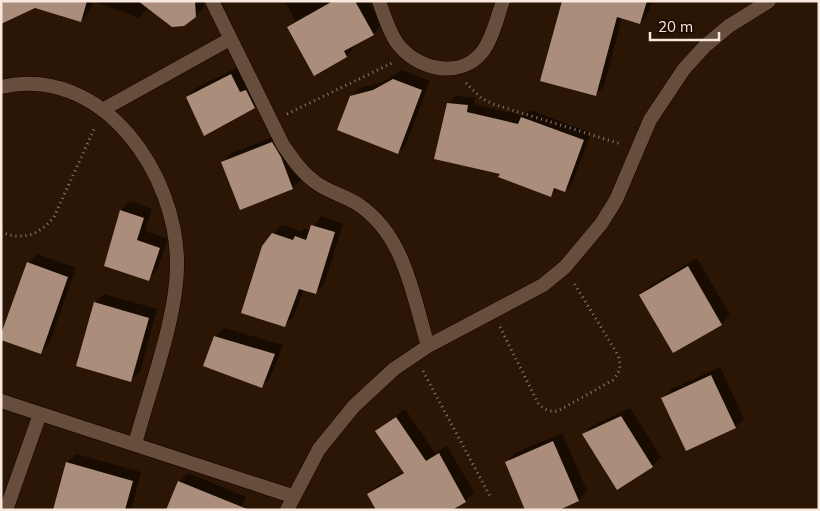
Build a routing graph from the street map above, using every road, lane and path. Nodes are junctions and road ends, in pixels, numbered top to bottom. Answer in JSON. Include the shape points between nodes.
{"nodes":[{"id":1,"x":212,"y":1,"type":"edge"},
{"id":2,"x":379,"y":1,"type":"edge"},
{"id":3,"x":503,"y":1,"type":"edge"},
{"id":4,"x":769,"y":1,"type":"edge"},
{"id":5,"x":230,"y":38,"type":"junction"},
{"id":6,"x":408,"y":56,"type":"junction"},
{"id":7,"x":457,"y":68,"type":"junction"},
{"id":8,"x":1,"y":87,"type":"edge"},
{"id":9,"x":104,"y":109,"type":"junction"},
{"id":10,"x":272,"y":121,"type":"junction"},
{"id":11,"x":638,"y":149,"type":"junction"},
{"id":12,"x":1,"y":232,"type":"edge"},
{"id":13,"x":565,"y":267,"type":"junction"},
{"id":14,"x":493,"y":311,"type":"junction"},
{"id":15,"x":428,"y":346,"type":"junction"},
{"id":16,"x":414,"y":355,"type":"junction"},
{"id":17,"x":1,"y":401,"type":"edge"},
{"id":18,"x":40,"y":414,"type":"junction"},
{"id":19,"x":135,"y":444,"type":"junction"},
{"id":20,"x":292,"y":496,"type":"junction"},
{"id":21,"x":491,"y":498,"type":"dead end"},
{"id":22,"x":6,"y":510,"type":"edge"},
{"id":23,"x":287,"y":510,"type":"edge"}],
"edges":[{"from":1,"to":5,"type":"street"},
{"from":2,"to":6,"type":"street","via":[[396,42]]},
{"from":3,"to":7,"type":"street","via":[[483,50],[473,62]]},
{"from":4,"to":11,"type":"street","via":[[729,26],[684,69],[650,120]]},
{"from":5,"to":9,"type":"street"},
{"from":5,"to":10,"type":"street"},
{"from":6,"to":7,"type":"street","via":[[423,65]]},
{"from":6,"to":10,"type":"path"},
{"from":7,"to":11,"type":"path","via":[[471,90],[493,104]]},
{"from":8,"to":9,"type":"street","via":[[44,84],[75,93]]},
{"from":9,"to":12,"type":"path","via":[[54,217],[46,227],[22,237]]},
{"from":9,"to":19,"type":"street","via":[[129,134],[149,164],[164,196],[177,266],[174,302]]},
{"from":10,"to":15,"type":"street","via":[[297,166],[316,183],[359,205],[380,223],[396,245]]},
{"from":11,"to":13,"type":"street","via":[[611,208]]},
{"from":13,"to":14,"type":"street","via":[[543,285]]},
{"from":13,"to":14,"type":"path","via":[[618,354],[621,365],[613,380],[558,411],[543,409]]},
{"from":14,"to":15,"type":"street"},
{"from":15,"to":16,"type":"street"},
{"from":16,"to":20,"type":"street","via":[[354,406],[319,449]]},
{"from":16,"to":21,"type":"path"},
{"from":17,"to":18,"type":"street"},
{"from":18,"to":19,"type":"street"},
{"from":18,"to":22,"type":"street"},
{"from":19,"to":20,"type":"street"},
{"from":20,"to":23,"type":"street"}]}
